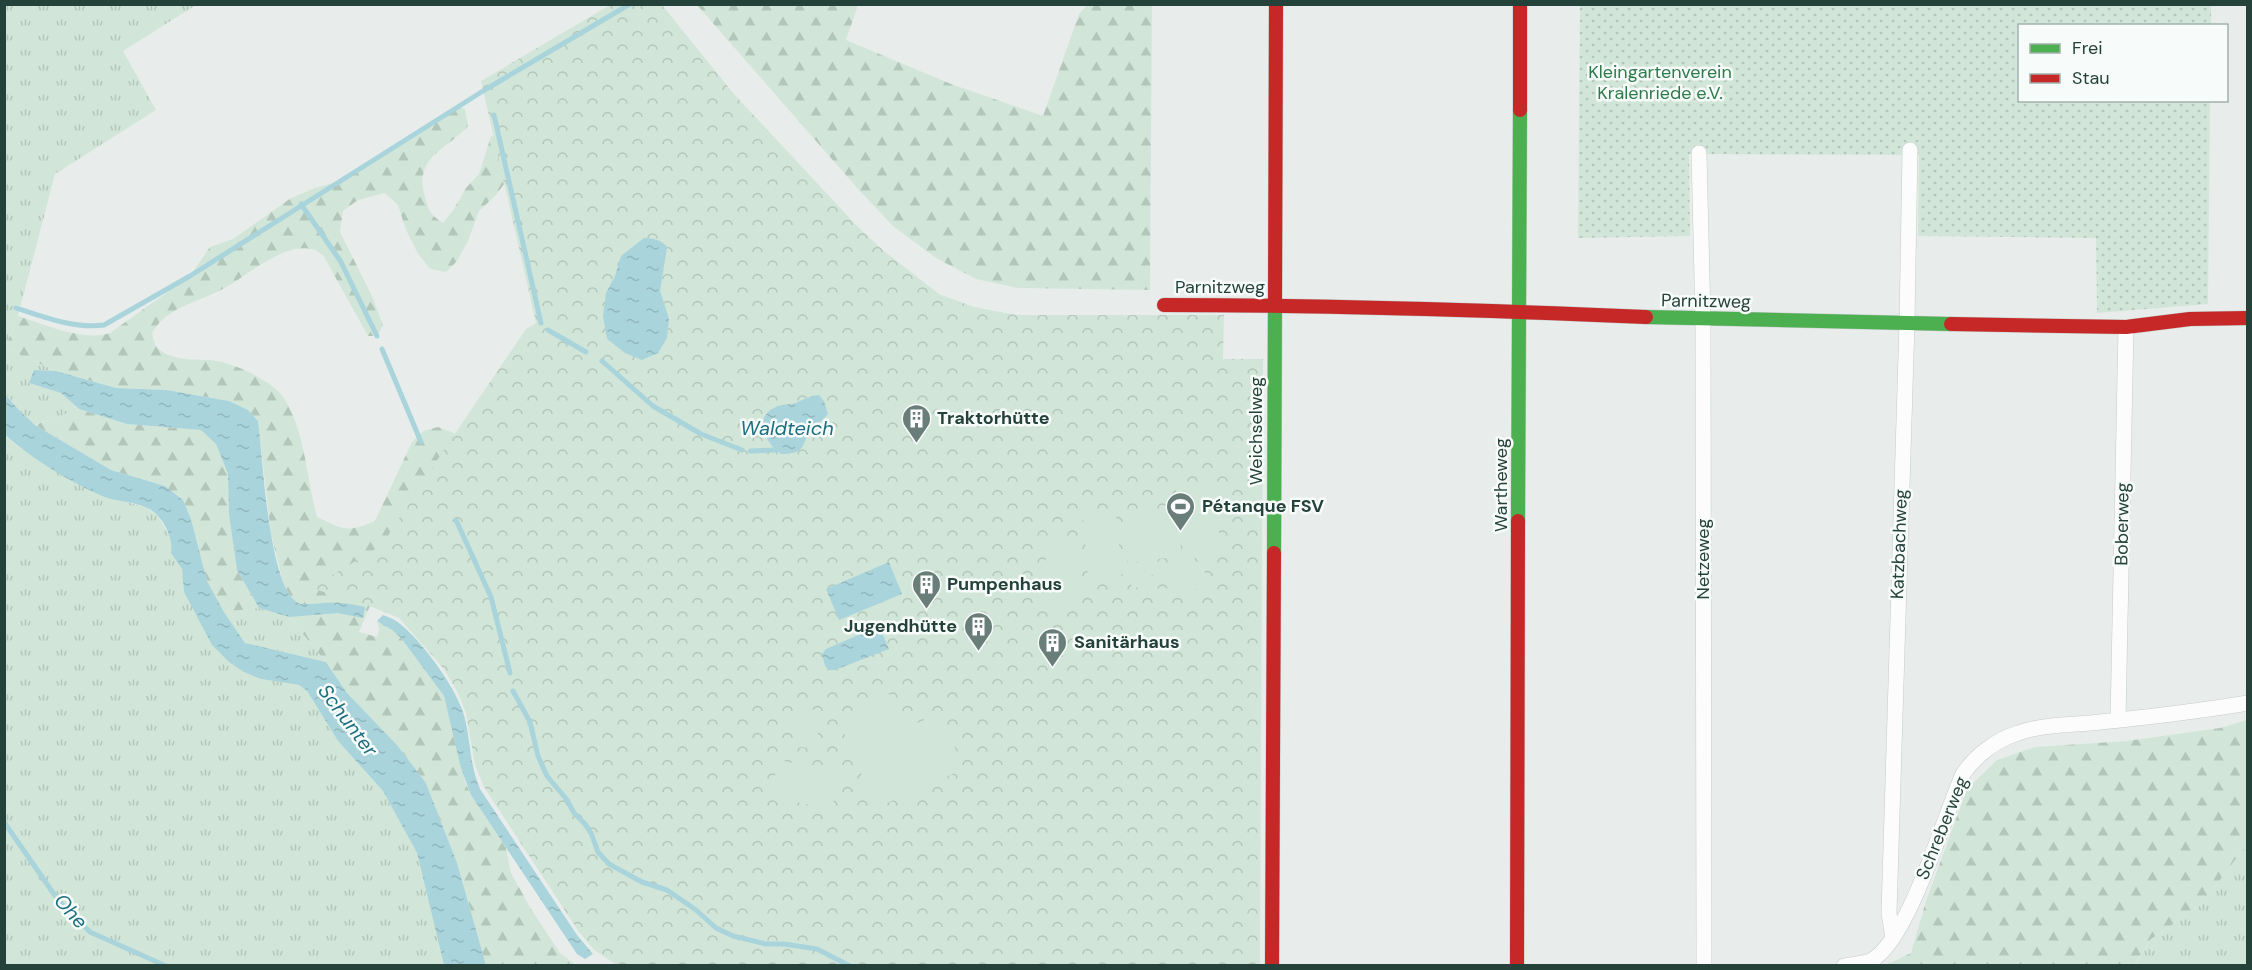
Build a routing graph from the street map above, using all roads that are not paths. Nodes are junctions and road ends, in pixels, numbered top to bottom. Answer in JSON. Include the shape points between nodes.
{"nodes":[{"id":1,"x":1275,"y":4,"type":"edge"},
{"id":2,"x":1520,"y":4,"type":"edge"},
{"id":3,"x":1910,"y":150,"type":"dead end"},
{"id":4,"x":1699,"y":153,"type":"dead end"},
{"id":5,"x":1164,"y":305,"type":"dead end"},
{"id":6,"x":1275,"y":305,"type":"junction"},
{"id":7,"x":1519,"y":312,"type":"junction"},
{"id":8,"x":2247,"y":318,"type":"edge"},
{"id":9,"x":1703,"y":320,"type":"junction"},
{"id":10,"x":1907,"y":322,"type":"junction"},
{"id":11,"x":2126,"y":327,"type":"junction"},
{"id":12,"x":2247,"y":703,"type":"edge"},
{"id":13,"x":2118,"y":720,"type":"junction"},
{"id":14,"x":1893,"y":938,"type":"junction"},
{"id":15,"x":1272,"y":966,"type":"edge"},
{"id":16,"x":1517,"y":966,"type":"edge"},
{"id":17,"x":1704,"y":966,"type":"edge"},
{"id":18,"x":1844,"y":966,"type":"edge"}],
"edges":[{"from":1,"to":6,"type":"street","name":"Weichselweg"},
{"from":2,"to":7,"type":"street","name":"Wartheweg"},
{"from":3,"to":10,"type":"street","name":"Katzbachweg"},
{"from":4,"to":9,"type":"street","name":"Netzeweg"},
{"from":5,"to":6,"type":"street","name":"Parnitzweg"},
{"from":6,"to":7,"type":"street","name":"Parnitzweg"},
{"from":6,"to":15,"type":"street","name":"Weichselweg"},
{"from":7,"to":9,"type":"street","name":"Parnitzweg"},
{"from":7,"to":16,"type":"street","name":"Wartheweg"},
{"from":8,"to":11,"type":"street","name":"Parnitzweg","via":[[2190,319]]},
{"from":9,"to":10,"type":"street","name":"Parnitzweg"},
{"from":9,"to":17,"type":"street","name":"Netzeweg"},
{"from":10,"to":11,"type":"street","name":"Parnitzweg"},
{"from":10,"to":14,"type":"street","name":"Katzbachweg","via":[[1889,913]]},
{"from":11,"to":13,"type":"street","name":"Boberweg"},
{"from":12,"to":13,"type":"street","name":"Schreberweg"},
{"from":13,"to":14,"type":"street","name":"Schreberweg","via":[[2018,733],[1978,757],[1963,774],[1912,903]]},
{"from":14,"to":18,"type":"street","name":"Schreberweg","via":[[1871,960]]}]}
